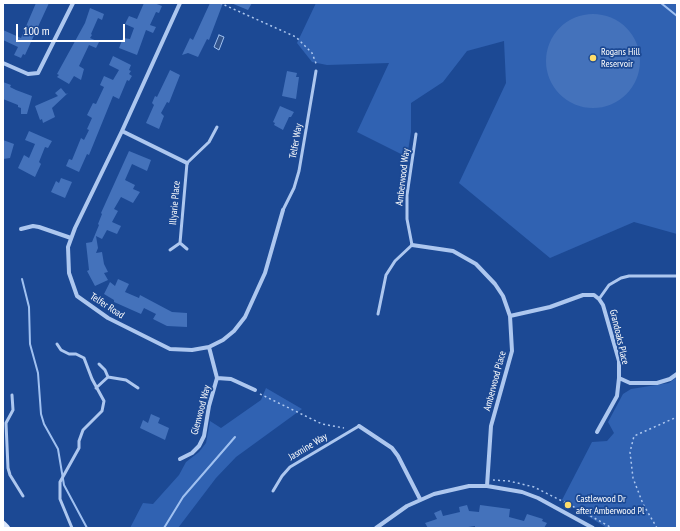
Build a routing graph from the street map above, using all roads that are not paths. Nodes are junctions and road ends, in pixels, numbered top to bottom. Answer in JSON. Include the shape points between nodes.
{"nodes":[{"id":1,"x":73,"y":3,"type":"edge"},
{"id":2,"x":180,"y":3,"type":"edge"},
{"id":3,"x":3,"y":63,"type":"edge"},
{"id":4,"x":316,"y":72,"type":"road end"},
{"id":5,"x":217,"y":127,"type":"dead end"},
{"id":6,"x":122,"y":131,"type":"junction"},
{"id":7,"x":416,"y":134,"type":"dead end"},
{"id":8,"x":187,"y":163,"type":"junction"},
{"id":9,"x":284,"y":210,"type":"joint"},
{"id":10,"x":21,"y":229,"type":"dead end"},
{"id":11,"x":71,"y":238,"type":"junction"},
{"id":12,"x":180,"y":243,"type":"junction"},
{"id":13,"x":412,"y":245,"type":"junction"},
{"id":14,"x":186,"y":249,"type":"dead end"},
{"id":15,"x":170,"y":250,"type":"dead end"},
{"id":16,"x":677,"y":276,"type":"edge"},
{"id":17,"x":599,"y":299,"type":"junction"},
{"id":18,"x":378,"y":314,"type":"dead end"},
{"id":19,"x":510,"y":316,"type":"junction"},
{"id":20,"x":57,"y":344,"type":"dead end"},
{"id":21,"x":209,"y":347,"type":"junction"},
{"id":22,"x":99,"y":364,"type":"dead end"},
{"id":23,"x":677,"y":374,"type":"edge"},
{"id":24,"x":108,"y":377,"type":"junction"},
{"id":25,"x":217,"y":378,"type":"junction"},
{"id":26,"x":620,"y":378,"type":"junction"},
{"id":27,"x":96,"y":388,"type":"junction"},
{"id":28,"x":138,"y":388,"type":"dead end"},
{"id":29,"x":255,"y":390,"type":"road end"},
{"id":30,"x":12,"y":395,"type":"dead end"},
{"id":31,"x":360,"y":426,"type":"joint"},
{"id":32,"x":598,"y":432,"type":"dead end"},
{"id":33,"x":8,"y":448,"type":"junction"},
{"id":34,"x":3,"y":451,"type":"edge"},
{"id":35,"x":180,"y":459,"type":"dead end"},
{"id":36,"x":487,"y":486,"type":"junction"},
{"id":37,"x":273,"y":491,"type":"dead end"},
{"id":38,"x":23,"y":496,"type":"dead end"},
{"id":39,"x":420,"y":499,"type":"junction"},
{"id":40,"x":3,"y":526,"type":"edge"},
{"id":41,"x":6,"y":528,"type":"edge"},
{"id":42,"x":72,"y":528,"type":"edge"},
{"id":43,"x":376,"y":528,"type":"edge"},
{"id":44,"x":593,"y":528,"type":"edge"}],
"edges":[{"from":1,"to":3,"type":"street","via":[[38,73],[28,74]]},
{"from":2,"to":6,"type":"street","name":"Telfer Road"},
{"from":4,"to":9,"type":"lane","name":"Telfer Way","via":[[299,171]]},
{"from":5,"to":8,"type":"lane","via":[[209,142]]},
{"from":6,"to":8,"type":"street"},
{"from":6,"to":11,"type":"street","name":"Telfer Road"},
{"from":7,"to":13,"type":"lane","name":"Amberwood Way","via":[[407,202]]},
{"from":8,"to":12,"type":"lane","name":"Illyarie Place"},
{"from":9,"to":21,"type":"street","name":"Telfer Road","via":[[265,273],[245,317],[234,331]]},
{"from":10,"to":11,"type":"street","via":[[33,226]]},
{"from":11,"to":21,"type":"street","name":"Telfer Road","via":[[68,247],[69,272],[78,296],[96,310],[170,349],[192,350]]},
{"from":12,"to":14,"type":"lane"},
{"from":12,"to":15,"type":"lane"},
{"from":13,"to":18,"type":"lane","via":[[390,267],[383,286]]},
{"from":13,"to":19,"type":"street","name":"Amberwood Place","via":[[453,251],[476,264],[503,296]]},
{"from":16,"to":17,"type":"lane","via":[[621,278],[609,285]]},
{"from":17,"to":19,"type":"street","name":"Grandoaks Place","via":[[583,295],[550,307]]},
{"from":17,"to":26,"type":"street","name":"Grandoaks Place","via":[[619,362]]},
{"from":19,"to":36,"type":"street","name":"Amberwood Place","via":[[512,351],[491,426]]},
{"from":20,"to":27,"type":"lane","via":[[61,350],[84,358]]},
{"from":21,"to":25,"type":"street","name":"Glenwood Way"},
{"from":22,"to":24,"type":"lane"},
{"from":23,"to":26,"type":"street","name":"Grandoaks Place","via":[[665,381],[652,383],[630,383]]},
{"from":24,"to":27,"type":"lane"},
{"from":24,"to":28,"type":"lane","via":[[126,380]]},
{"from":25,"to":29,"type":"street","name":"Glenwood Way","via":[[231,379]]},
{"from":25,"to":35,"type":"street","name":"Glenwood Way","via":[[204,436],[192,453]]},
{"from":26,"to":32,"type":"street","name":"Grandoaks Place","via":[[617,396]]},
{"from":27,"to":42,"type":"lane","via":[[103,396],[104,406],[83,430],[79,448],[60,482],[60,499]]},
{"from":30,"to":33,"type":"lane","via":[[14,410],[6,423]]},
{"from":31,"to":37,"type":"lane","name":"Jasmine Way","via":[[290,467]]},
{"from":31,"to":39,"type":"street","via":[[392,448]]},
{"from":33,"to":34,"type":"lane"},
{"from":33,"to":38,"type":"lane","via":[[10,475]]},
{"from":36,"to":39,"type":"street","via":[[451,489]]},
{"from":36,"to":44,"type":"street","via":[[522,492],[538,498]]},
{"from":39,"to":43,"type":"street","via":[[390,516]]},
{"from":40,"to":41,"type":"street"}]}
